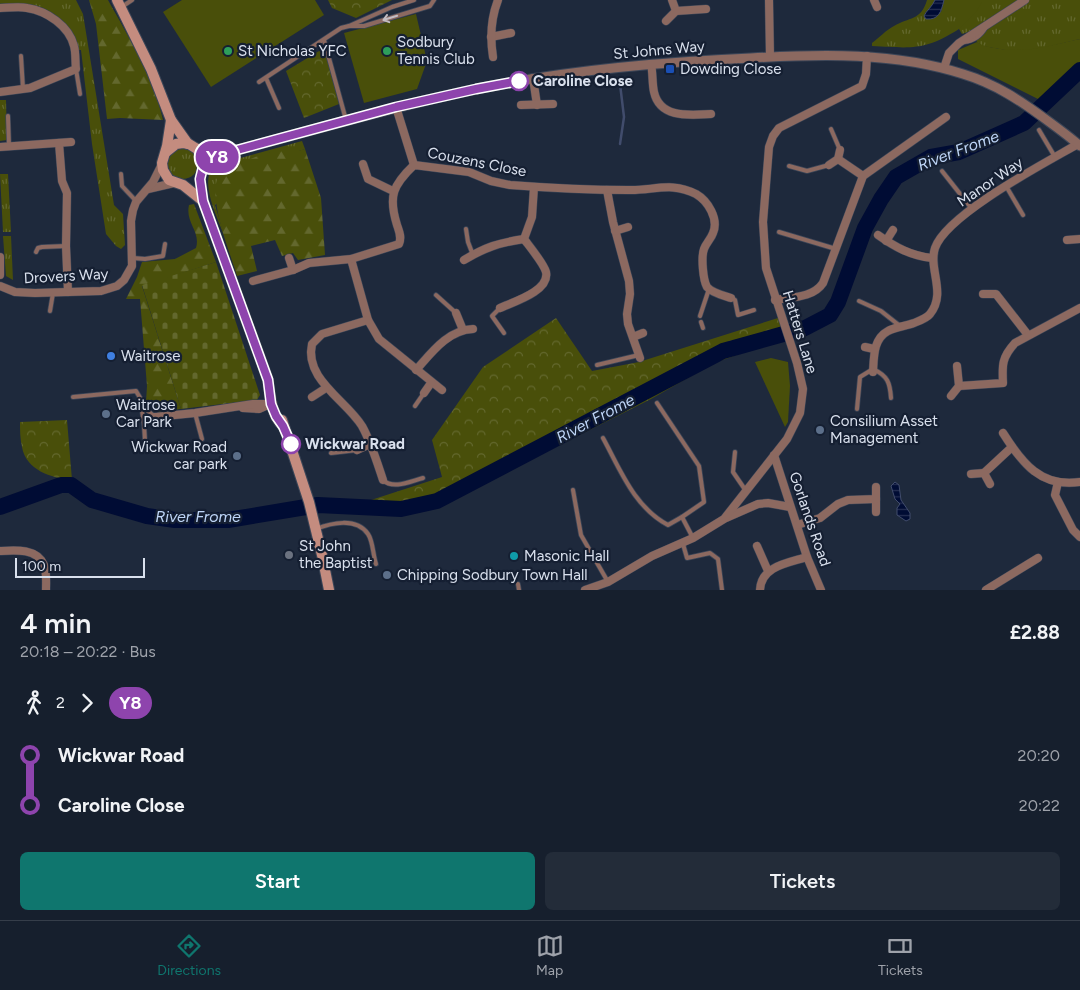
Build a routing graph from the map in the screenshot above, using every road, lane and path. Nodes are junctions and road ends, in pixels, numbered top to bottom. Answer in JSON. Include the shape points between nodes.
{"nodes":[{"id":1,"x":132,"y":0,"type":"edge"},
{"id":2,"x":406,"y":0,"type":"edge"},
{"id":3,"x":414,"y":0,"type":"edge"},
{"id":4,"x":434,"y":0,"type":"edge"},
{"id":5,"x":498,"y":0,"type":"edge"},
{"id":6,"x":672,"y":0,"type":"edge"},
{"id":7,"x":769,"y":0,"type":"edge"},
{"id":8,"x":1025,"y":0,"type":"edge"},
{"id":9,"x":119,"y":4,"type":"edge"},
{"id":10,"x":402,"y":4,"type":"junction"},
{"id":11,"x":0,"y":8,"type":"edge"},
{"id":12,"x":706,"y":9,"type":"dead end"},
{"id":13,"x":676,"y":11,"type":"junction"},
{"id":14,"x":666,"y":21,"type":"dead end"},
{"id":15,"x":349,"y":26,"type":"junction"},
{"id":16,"x":511,"y":33,"type":"dead end"},
{"id":17,"x":491,"y":37,"type":"junction"},
{"id":18,"x":324,"y":40,"type":"junction"},
{"id":19,"x":21,"y":56,"type":"dead end"},
{"id":20,"x":867,"y":56,"type":"junction"},
{"id":21,"x":493,"y":57,"type":"dead end"},
{"id":22,"x":770,"y":57,"type":"junction"},
{"id":23,"x":651,"y":64,"type":"junction"},
{"id":24,"x":944,"y":68,"type":"junction"},
{"id":25,"x":76,"y":69,"type":"junction"},
{"id":26,"x":266,"y":78,"type":"junction"},
{"id":27,"x":533,"y":78,"type":"junction"},
{"id":28,"x":260,"y":82,"type":"dead end"},
{"id":29,"x":23,"y":90,"type":"junction"},
{"id":30,"x":0,"y":92,"type":"edge"},
{"id":31,"x":80,"y":94,"type":"dead end"},
{"id":32,"x":553,"y":104,"type":"dead end"},
{"id":33,"x":537,"y":105,"type":"junction"},
{"id":34,"x":521,"y":106,"type":"dead end"},
{"id":35,"x":396,"y":107,"type":"junction"},
{"id":36,"x":279,"y":108,"type":"dead end"},
{"id":37,"x":712,"y":114,"type":"dead end"},
{"id":38,"x":8,"y":116,"type":"dead end"},
{"id":39,"x":946,"y":117,"type":"dead end"},
{"id":40,"x":172,"y":120,"type":"junction"},
{"id":41,"x":346,"y":120,"type":"junction"},
{"id":42,"x":831,"y":129,"type":"dead end"},
{"id":43,"x":1038,"y":130,"type":"dead end"},
{"id":44,"x":71,"y":142,"type":"dead end"},
{"id":45,"x":59,"y":143,"type":"junction"},
{"id":46,"x":1079,"y":144,"type":"edge"},
{"id":47,"x":192,"y":146,"type":"junction"},
{"id":48,"x":0,"y":147,"type":"edge"},
{"id":49,"x":9,"y":147,"type":"junction"},
{"id":50,"x":840,"y":150,"type":"joint"},
{"id":51,"x":166,"y":152,"type":"junction"},
{"id":52,"x":226,"y":153,"type":"junction"},
{"id":53,"x":1055,"y":157,"type":"junction"},
{"id":54,"x":838,"y":159,"type":"junction"},
{"id":55,"x":162,"y":163,"type":"junction"},
{"id":56,"x":363,"y":164,"type":"dead end"},
{"id":57,"x":414,"y":165,"type":"junction"},
{"id":58,"x":829,"y":165,"type":"joint"},
{"id":59,"x":789,"y":166,"type":"dead end"},
{"id":60,"x":202,"y":171,"type":"junction"},
{"id":61,"x":942,"y":172,"type":"dead end"},
{"id":62,"x":121,"y":174,"type":"dead end"},
{"id":63,"x":862,"y":176,"type":"junction"},
{"id":64,"x":179,"y":184,"type":"junction"},
{"id":65,"x":1006,"y":186,"type":"junction"},
{"id":66,"x":534,"y":187,"type":"junction"},
{"id":67,"x":148,"y":189,"type":"junction"},
{"id":68,"x":607,"y":190,"type":"junction"},
{"id":69,"x":394,"y":191,"type":"junction"},
{"id":70,"x":203,"y":201,"type":"junction"},
{"id":71,"x":136,"y":202,"type":"junction"},
{"id":72,"x":972,"y":209,"type":"junction"},
{"id":73,"x":1022,"y":215,"type":"dead end"},
{"id":74,"x":628,"y":227,"type":"dead end"},
{"id":75,"x":466,"y":228,"type":"dead end"},
{"id":76,"x":893,"y":230,"type":"dead end"},
{"id":77,"x":615,"y":231,"type":"junction"},
{"id":78,"x":779,"y":232,"type":"dead end"},
{"id":79,"x":878,"y":235,"type":"dead end"},
{"id":80,"x":524,"y":239,"type":"junction"},
{"id":81,"x":1080,"y":239,"type":"edge"},
{"id":82,"x":1067,"y":240,"type":"dead end"},
{"id":83,"x":886,"y":242,"type":"junction"},
{"id":84,"x":165,"y":244,"type":"dead end"},
{"id":85,"x":66,"y":246,"type":"junction"},
{"id":86,"x":836,"y":249,"type":"junction"},
{"id":87,"x":36,"y":252,"type":"dead end"},
{"id":88,"x":473,"y":254,"type":"junction"},
{"id":89,"x":0,"y":257,"type":"edge"},
{"id":90,"x":133,"y":258,"type":"junction"},
{"id":91,"x":289,"y":258,"type":"dead end"},
{"id":92,"x":932,"y":258,"type":"junction"},
{"id":93,"x":351,"y":260,"type":"junction"},
{"id":94,"x":464,"y":260,"type":"dead end"},
{"id":95,"x":293,"y":270,"type":"junction"},
{"id":96,"x":0,"y":275,"type":"edge"},
{"id":97,"x":253,"y":281,"type":"dead end"},
{"id":98,"x":0,"y":286,"type":"edge"},
{"id":99,"x":709,"y":288,"type":"junction"},
{"id":100,"x":68,"y":292,"type":"junction"},
{"id":101,"x":53,"y":293,"type":"junction"},
{"id":102,"x":983,"y":294,"type":"dead end"},
{"id":103,"x":436,"y":295,"type":"dead end"},
{"id":104,"x":731,"y":298,"type":"joint"},
{"id":105,"x":775,"y":300,"type":"junction"},
{"id":106,"x":859,"y":301,"type":"dead end"},
{"id":107,"x":500,"y":308,"type":"joint"},
{"id":108,"x":1080,"y":308,"type":"edge"},
{"id":109,"x":754,"y":310,"type":"dead end"},
{"id":110,"x":50,"y":311,"type":"dead end"},
{"id":111,"x":456,"y":313,"type":"joint"},
{"id":112,"x":700,"y":316,"type":"dead end"},
{"id":113,"x":368,"y":320,"type":"junction"},
{"id":114,"x":701,"y":322,"type":"dead end"},
{"id":115,"x":901,"y":327,"type":"junction"},
{"id":116,"x":703,"y":328,"type":"dead end"},
{"id":117,"x":474,"y":329,"type":"dead end"},
{"id":118,"x":463,"y":330,"type":"junction"},
{"id":119,"x":504,"y":333,"type":"dead end"},
{"id":120,"x":643,"y":333,"type":"dead end"},
{"id":121,"x":1028,"y":335,"type":"junction"},
{"id":122,"x":633,"y":337,"type":"junction"},
{"id":123,"x":864,"y":347,"type":"dead end"},
{"id":124,"x":874,"y":349,"type":"junction"},
{"id":125,"x":640,"y":356,"type":"joint"},
{"id":126,"x":597,"y":365,"type":"dead end"},
{"id":127,"x":957,"y":366,"type":"dead end"},
{"id":128,"x":416,"y":370,"type":"junction"},
{"id":129,"x":873,"y":370,"type":"junction"},
{"id":130,"x":431,"y":383,"type":"junction"},
{"id":131,"x":958,"y":386,"type":"junction"},
{"id":132,"x":326,"y":388,"type":"junction"},
{"id":133,"x":442,"y":390,"type":"dead end"},
{"id":134,"x":424,"y":393,"type":"joint"},
{"id":135,"x":951,"y":396,"type":"dead end"},
{"id":136,"x":76,"y":397,"type":"dead end"},
{"id":137,"x":312,"y":397,"type":"dead end"},
{"id":138,"x":891,"y":398,"type":"dead end"},
{"id":139,"x":141,"y":401,"type":"junction"},
{"id":140,"x":657,"y":403,"type":"dead end"},
{"id":141,"x":271,"y":404,"type":"junction"},
{"id":142,"x":415,"y":406,"type":"dead end"},
{"id":143,"x":857,"y":409,"type":"dead end"},
{"id":144,"x":195,"y":413,"type":"junction"},
{"id":145,"x":155,"y":417,"type":"junction"},
{"id":146,"x":144,"y":424,"type":"junction"},
{"id":147,"x":1003,"y":433,"type":"dead end"},
{"id":148,"x":603,"y":438,"type":"dead end"},
{"id":149,"x":202,"y":440,"type":"dead end"},
{"id":150,"x":145,"y":441,"type":"dead end"},
{"id":151,"x":370,"y":444,"type":"junction"},
{"id":152,"x":1012,"y":448,"type":"junction"},
{"id":153,"x":357,"y":450,"type":"joint"},
{"id":154,"x":735,"y":452,"type":"dead end"},
{"id":155,"x":331,"y":453,"type":"dead end"},
{"id":156,"x":774,"y":456,"type":"junction"},
{"id":157,"x":984,"y":473,"type":"junction"},
{"id":158,"x":972,"y":474,"type":"dead end"},
{"id":159,"x":423,"y":478,"type":"dead end"},
{"id":160,"x":383,"y":480,"type":"joint"},
{"id":161,"x":1058,"y":482,"type":"junction"},
{"id":162,"x":1080,"y":482,"type":"edge"},
{"id":163,"x":990,"y":484,"type":"dead end"},
{"id":164,"x":876,"y":487,"type":"dead end"},
{"id":165,"x":573,"y":490,"type":"dead end"},
{"id":166,"x":746,"y":491,"type":"junction"},
{"id":167,"x":876,"y":499,"type":"junction"},
{"id":168,"x":790,"y":507,"type":"junction"},
{"id":169,"x":876,"y":512,"type":"dead end"},
{"id":170,"x":682,"y":517,"type":"junction"},
{"id":171,"x":724,"y":519,"type":"junction"},
{"id":172,"x":796,"y":525,"type":"junction"},
{"id":173,"x":316,"y":529,"type":"junction"},
{"id":174,"x":1080,"y":537,"type":"edge"},
{"id":175,"x":693,"y":538,"type":"junction"},
{"id":176,"x":683,"y":544,"type":"junction"},
{"id":177,"x":757,"y":546,"type":"dead end"},
{"id":178,"x":0,"y":551,"type":"edge"},
{"id":179,"x":806,"y":557,"type":"junction"},
{"id":180,"x":1038,"y":558,"type":"dead end"},
{"id":181,"x":376,"y":564,"type":"dead end"},
{"id":182,"x":768,"y":571,"type":"junction"},
{"id":183,"x":608,"y":582,"type":"junction"},
{"id":184,"x":518,"y":584,"type":"dead end"},
{"id":185,"x":989,"y":589,"type":"edge"},
{"id":186,"x":46,"y":590,"type":"edge"},
{"id":187,"x":328,"y":590,"type":"edge"},
{"id":188,"x":520,"y":590,"type":"edge"},
{"id":189,"x":585,"y":590,"type":"edge"},
{"id":190,"x":722,"y":590,"type":"edge"},
{"id":191,"x":760,"y":590,"type":"edge"},
{"id":192,"x":820,"y":590,"type":"edge"}],
"edges":[{"from":1,"to":9,"type":"lane"},
{"from":2,"to":10,"type":"lane"},
{"from":3,"to":10,"type":"lane"},
{"from":4,"to":15,"type":"lane","one_way":true,"via":[[430,6],[364,26]]},
{"from":5,"to":17,"type":"street"},
{"from":6,"to":13,"type":"street"},
{"from":7,"to":22,"type":"street"},
{"from":8,"to":24,"type":"street","via":[[959,43],[949,53]]},
{"from":9,"to":40,"type":"main road"},
{"from":10,"to":15,"type":"lane"},
{"from":11,"to":25,"type":"street","via":[[28,8],[61,24],[74,46]]},
{"from":12,"to":13,"type":"street"},
{"from":13,"to":14,"type":"street"},
{"from":15,"to":18,"type":"lane"},
{"from":16,"to":17,"type":"street"},
{"from":17,"to":21,"type":"street"},
{"from":18,"to":26,"type":"lane"},
{"from":18,"to":41,"type":"lane"},
{"from":19,"to":29,"type":"lane"},
{"from":20,"to":22,"type":"street","name":"St Johns Way"},
{"from":20,"to":24,"type":"street","name":"St Johns Way"},
{"from":20,"to":105,"type":"street","name":"Hatters Lane","via":[[862,86],[779,128],[773,136],[769,147],[763,222],[766,268]]},
{"from":22,"to":23,"type":"street","name":"St Johns Way"},
{"from":23,"to":27,"type":"street","name":"St Johns Way"},
{"from":23,"to":37,"type":"street","via":[[654,94],[669,112]]},
{"from":24,"to":46,"type":"street","name":"St Johns Way","via":[[1008,92]]},
{"from":25,"to":29,"type":"street"},
{"from":25,"to":31,"type":"lane"},
{"from":26,"to":28,"type":"lane"},
{"from":26,"to":36,"type":"lane"},
{"from":27,"to":33,"type":"street"},
{"from":27,"to":35,"type":"street","name":"St Johns Way"},
{"from":29,"to":30,"type":"street"},
{"from":32,"to":33,"type":"street"},
{"from":33,"to":34,"type":"street"},
{"from":35,"to":41,"type":"street","name":"St Johns Way"},
{"from":35,"to":57,"type":"street","name":"Couzens Close"},
{"from":38,"to":49,"type":"lane"},
{"from":39,"to":63,"type":"street"},
{"from":40,"to":47,"type":"main road"},
{"from":40,"to":51,"type":"main road"},
{"from":41,"to":52,"type":"street","name":"St Johns Way"},
{"from":42,"to":50,"type":"lane"},
{"from":43,"to":53,"type":"lane"},
{"from":44,"to":45,"type":"street"},
{"from":45,"to":49,"type":"street"},
{"from":45,"to":85,"type":"street","via":[[62,181],[67,193]]},
{"from":46,"to":53,"type":"street","name":"Manor Way"},
{"from":47,"to":51,"type":"main road","via":[[176,144]]},
{"from":47,"to":52,"type":"street","name":"St Johns Way"},
{"from":47,"to":60,"type":"main road","via":[[202,157]]},
{"from":48,"to":49,"type":"street"},
{"from":50,"to":54,"type":"street"},
{"from":51,"to":55,"type":"main road"},
{"from":52,"to":60,"type":"street","name":"St Johns Way","via":[[212,160]]},
{"from":53,"to":65,"type":"street","name":"Manor Way"},
{"from":54,"to":58,"type":"street"},
{"from":54,"to":63,"type":"street"},
{"from":55,"to":64,"type":"main road","via":[[165,174]]},
{"from":55,"to":67,"type":"street"},
{"from":56,"to":69,"type":"street","via":[[368,179]]},
{"from":57,"to":66,"type":"street","name":"Couzens Close","via":[[468,172],[491,181]]},
{"from":57,"to":69,"type":"street","name":"Couzens Close"},
{"from":58,"to":59,"type":"lane","via":[[807,171]]},
{"from":60,"to":64,"type":"main road","via":[[192,183]]},
{"from":60,"to":70,"type":"main road"},
{"from":61,"to":72,"type":"lane"},
{"from":62,"to":71,"type":"lane","via":[[122,186]]},
{"from":63,"to":86,"type":"street"},
{"from":64,"to":67,"type":"street"},
{"from":64,"to":70,"type":"main road"},
{"from":65,"to":72,"type":"street","name":"Manor Way"},
{"from":65,"to":73,"type":"lane"},
{"from":66,"to":68,"type":"street","name":"Couzens Close"},
{"from":66,"to":80,"type":"street","name":"Couzens Close","via":[[532,218]]},
{"from":67,"to":71,"type":"street"},
{"from":68,"to":77,"type":"street"},
{"from":68,"to":99,"type":"street","name":"Couzens Close","via":[[671,186],[697,195],[708,204],[715,225],[702,255]]},
{"from":69,"to":93,"type":"street","via":[[393,212],[399,244]]},
{"from":70,"to":141,"type":"main road","via":[[268,380]]},
{"from":71,"to":90,"type":"street","name":"Drovers Way","via":[[131,221]]},
{"from":72,"to":92,"type":"street","name":"Manor Way","via":[[942,234]]},
{"from":74,"to":77,"type":"street"},
{"from":75,"to":88,"type":"lane"},
{"from":76,"to":83,"type":"street"},
{"from":77,"to":122,"type":"street","via":[[629,281],[627,314]]},
{"from":78,"to":86,"type":"lane"},
{"from":79,"to":83,"type":"street"},
{"from":80,"to":88,"type":"street","via":[[495,244]]},
{"from":80,"to":107,"type":"street","via":[[546,271],[546,280],[541,288]]},
{"from":81,"to":82,"type":"street"},
{"from":83,"to":92,"type":"street","via":[[907,252]]},
{"from":84,"to":90,"type":"lane","via":[[163,256]]},
{"from":85,"to":87,"type":"lane","via":[[42,247]]},
{"from":85,"to":100,"type":"street"},
{"from":86,"to":105,"type":"street","via":[[818,291]]},
{"from":88,"to":94,"type":"street"},
{"from":89,"to":96,"type":"street"},
{"from":90,"to":100,"type":"street","name":"Drovers Way","via":[[129,273],[117,286],[101,291]]},
{"from":91,"to":95,"type":"street"},
{"from":92,"to":115,"type":"street","via":[[938,290],[934,307],[930,315]]},
{"from":93,"to":95,"type":"street","via":[[309,263]]},
{"from":93,"to":113,"type":"street"},
{"from":95,"to":97,"type":"street"},
{"from":98,"to":101,"type":"street","name":"Drovers Way","via":[[15,292]]},
{"from":99,"to":104,"type":"street"},
{"from":99,"to":112,"type":"lane"},
{"from":100,"to":101,"type":"street","name":"Drovers Way"},
{"from":101,"to":110,"type":"lane"},
{"from":102,"to":121,"type":"street","via":[[996,294]]},
{"from":103,"to":111,"type":"lane"},
{"from":104,"to":109,"type":"lane","via":[[735,300],[738,314]]},
{"from":105,"to":156,"type":"street","name":"Hatters Lane","via":[[797,363],[802,389],[800,413]]},
{"from":106,"to":115,"type":"lane"},
{"from":107,"to":119,"type":"lane","via":[[492,316]]},
{"from":108,"to":121,"type":"street"},
{"from":111,"to":118,"type":"street"},
{"from":113,"to":128,"type":"street","via":[[379,339]]},
{"from":113,"to":132,"type":"street","via":[[322,334],[312,344],[315,369]]},
{"from":114,"to":116,"type":"lane"},
{"from":115,"to":124,"type":"street","via":[[888,331]]},
{"from":117,"to":118,"type":"street"},
{"from":118,"to":128,"type":"street","via":[[438,345]]},
{"from":120,"to":122,"type":"street"},
{"from":121,"to":131,"type":"street","via":[[1007,352],[1003,362],[1003,383]]},
{"from":122,"to":125,"type":"street"},
{"from":123,"to":124,"type":"street"},
{"from":124,"to":129,"type":"street"},
{"from":125,"to":126,"type":"lane"},
{"from":127,"to":131,"type":"street"},
{"from":128,"to":130,"type":"street"},
{"from":129,"to":138,"type":"lane","via":[[890,385]]},
{"from":129,"to":143,"type":"lane","via":[[860,377]]},
{"from":130,"to":133,"type":"street"},
{"from":130,"to":134,"type":"street"},
{"from":131,"to":135,"type":"street"},
{"from":132,"to":137,"type":"street"},
{"from":132,"to":151,"type":"street","via":[[353,413]]},
{"from":134,"to":142,"type":"lane"},
{"from":136,"to":139,"type":"lane","via":[[136,391]]},
{"from":139,"to":145,"type":"lane"},
{"from":139,"to":146,"type":"lane"},
{"from":140,"to":170,"type":"lane","via":[[699,466],[704,502]]},
{"from":141,"to":144,"type":"street"},
{"from":141,"to":173,"type":"main road","via":[[283,426]]},
{"from":144,"to":145,"type":"street"},
{"from":144,"to":149,"type":"lane"},
{"from":145,"to":146,"type":"lane"},
{"from":146,"to":150,"type":"lane"},
{"from":147,"to":152,"type":"street"},
{"from":148,"to":170,"type":"lane","via":[[642,506],[668,525]]},
{"from":151,"to":153,"type":"street"},
{"from":151,"to":160,"type":"street"},
{"from":152,"to":157,"type":"street"},
{"from":152,"to":161,"type":"street","via":[[1029,468]]},
{"from":153,"to":155,"type":"lane"},
{"from":154,"to":166,"type":"lane","via":[[732,472]]},
{"from":156,"to":166,"type":"street","name":"Hatters Lane"},
{"from":156,"to":168,"type":"street","name":"Gorlands Road"},
{"from":157,"to":158,"type":"street"},
{"from":157,"to":163,"type":"street"},
{"from":159,"to":160,"type":"lane","via":[[391,485]]},
{"from":161,"to":162,"type":"street"},
{"from":161,"to":174,"type":"street","via":[[1055,494],[1073,530]]},
{"from":164,"to":167,"type":"street"},
{"from":165,"to":183,"type":"lane","via":[[581,535]]},
{"from":166,"to":171,"type":"street","name":"Hatters Lane"},
{"from":167,"to":169,"type":"street"},
{"from":167,"to":172,"type":"street","via":[[848,500],[820,518]]},
{"from":168,"to":171,"type":"street","via":[[768,502]]},
{"from":168,"to":172,"type":"street","name":"Gorlands Road"},
{"from":170,"to":175,"type":"lane"},
{"from":171,"to":175,"type":"street","name":"Hatters Lane"},
{"from":172,"to":179,"type":"street","name":"Gorlands Road"},
{"from":173,"to":181,"type":"lane","via":[[341,522],[361,528],[368,535]]},
{"from":173,"to":187,"type":"main road"},
{"from":175,"to":176,"type":"street","name":"Hatters Lane"},
{"from":176,"to":183,"type":"street","name":"Hatters Lane","via":[[652,556]]},
{"from":176,"to":190,"type":"lane","via":[[687,558],[710,553],[718,559]]},
{"from":177,"to":182,"type":"street"},
{"from":178,"to":186,"type":"street","via":[[29,552],[38,556],[44,566]]},
{"from":179,"to":182,"type":"street"},
{"from":179,"to":192,"type":"street","name":"Gorlands Road"},
{"from":180,"to":185,"type":"street"},
{"from":182,"to":191,"type":"street"},
{"from":183,"to":189,"type":"street","name":"Hatters Lane"},
{"from":184,"to":188,"type":"lane"}]}
